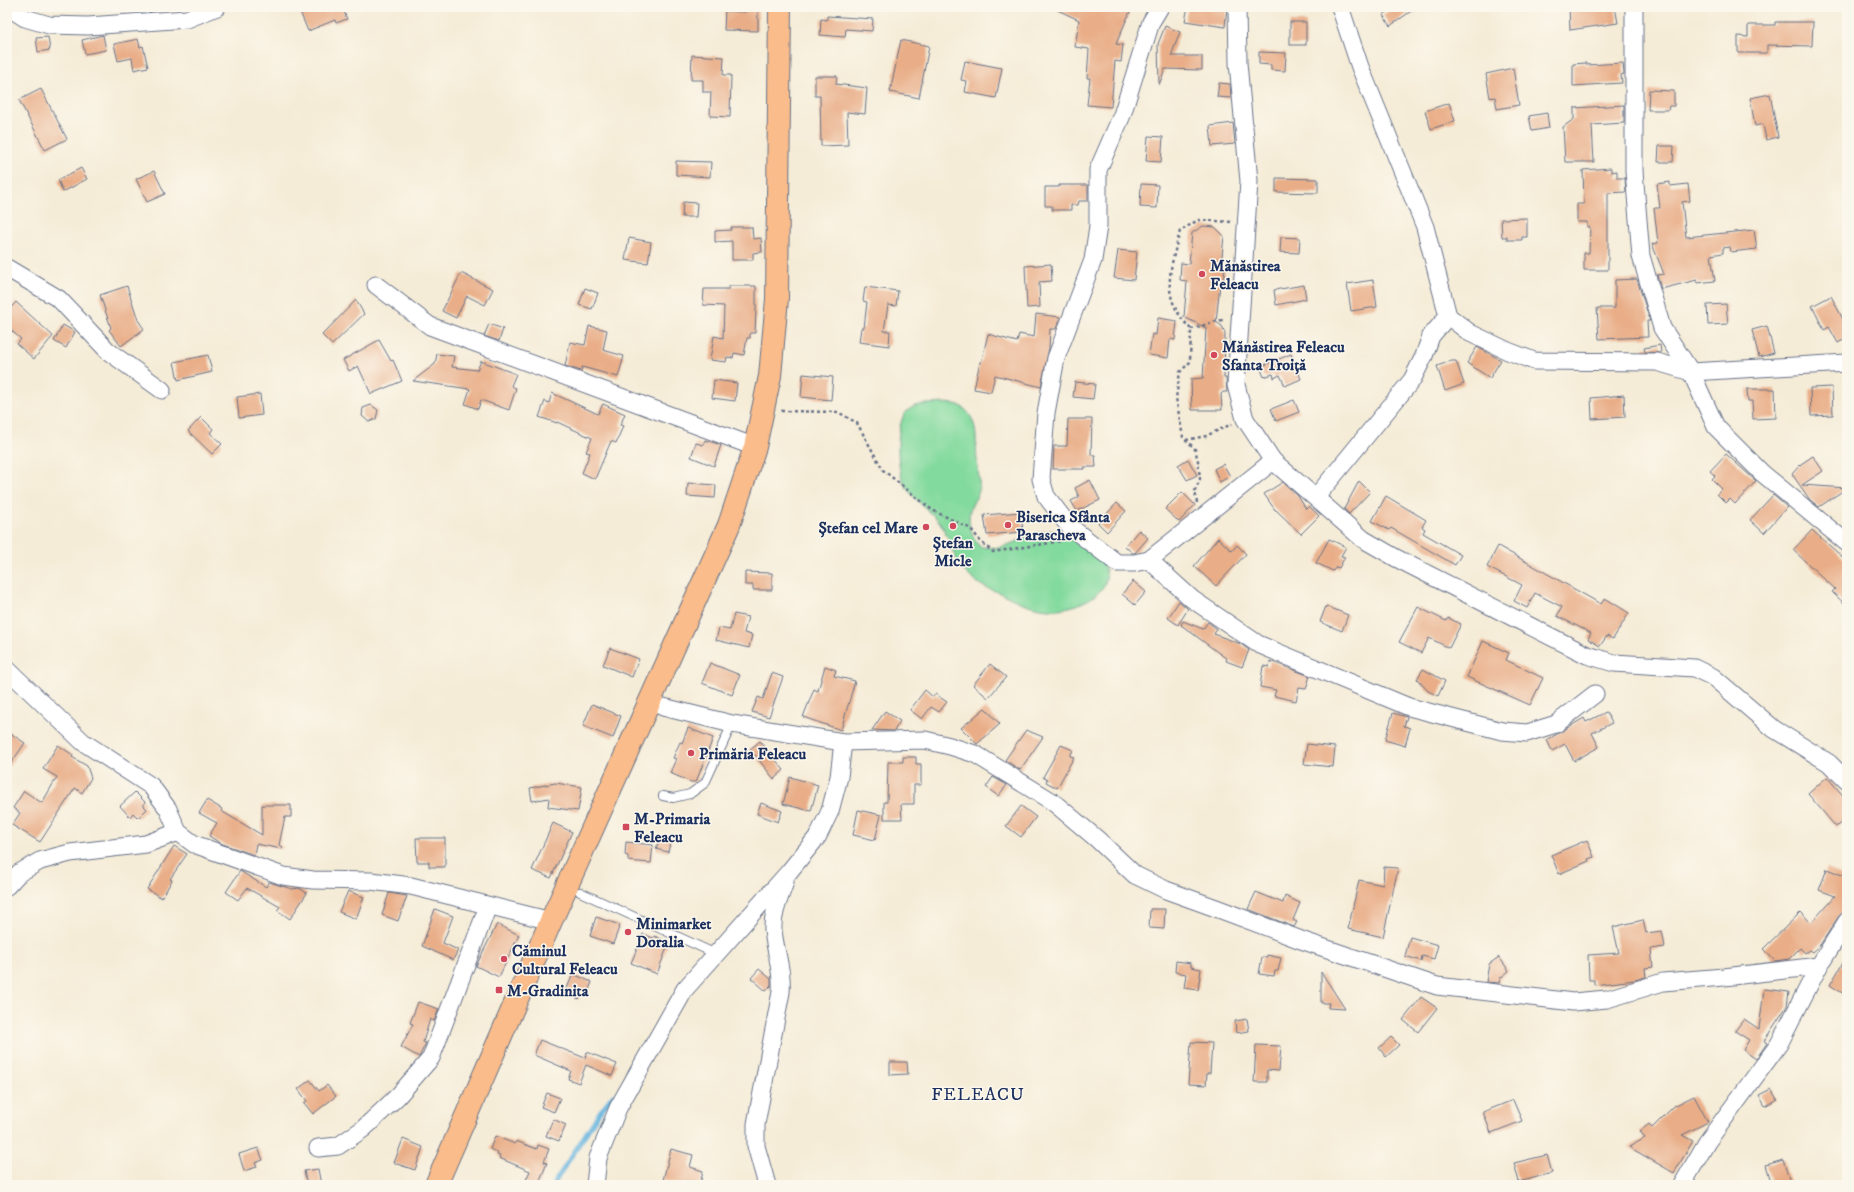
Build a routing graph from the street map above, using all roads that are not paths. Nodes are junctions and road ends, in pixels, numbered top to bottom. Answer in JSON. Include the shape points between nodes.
{"nodes":[{"id":1,"x":8,"y":7,"type":"edge"},
{"id":2,"x":217,"y":7,"type":"edge"},
{"id":3,"x":780,"y":7,"type":"edge"},
{"id":4,"x":794,"y":7,"type":"edge"},
{"id":5,"x":1160,"y":7,"type":"edge"},
{"id":6,"x":1237,"y":7,"type":"edge"},
{"id":7,"x":1340,"y":7,"type":"edge"},
{"id":8,"x":1634,"y":7,"type":"edge"},
{"id":9,"x":7,"y":268,"type":"edge"},
{"id":10,"x":376,"y":285,"type":"dead end"},
{"id":11,"x":1448,"y":316,"type":"junction"},
{"id":12,"x":1847,"y":364,"type":"edge"},
{"id":13,"x":1691,"y":372,"type":"junction"},
{"id":14,"x":162,"y":390,"type":"dead end"},
{"id":15,"x":755,"y":447,"type":"junction"},
{"id":16,"x":1273,"y":461,"type":"junction"},
{"id":17,"x":1316,"y":497,"type":"junction"},
{"id":18,"x":1847,"y":543,"type":"edge"},
{"id":19,"x":1150,"y":560,"type":"junction"},
{"id":20,"x":7,"y":669,"type":"edge"},
{"id":21,"x":1596,"y":694,"type":"dead end"},
{"id":22,"x":663,"y":707,"type":"junction"},
{"id":23,"x":732,"y":724,"type":"junction"},
{"id":24,"x":843,"y":742,"type":"junction"},
{"id":25,"x":1847,"y":781,"type":"edge"},
{"id":26,"x":663,"y":796,"type":"dead end"},
{"id":27,"x":178,"y":832,"type":"junction"},
{"id":28,"x":788,"y":873,"type":"junction"},
{"id":29,"x":7,"y":886,"type":"edge"},
{"id":30,"x":580,"y":892,"type":"junction"},
{"id":31,"x":488,"y":906,"type":"junction"},
{"id":32,"x":551,"y":921,"type":"junction"},
{"id":33,"x":1845,"y":928,"type":"edge"},
{"id":34,"x":716,"y":954,"type":"junction"},
{"id":35,"x":1819,"y":966,"type":"junction"},
{"id":36,"x":318,"y":1148,"type":"dead end"},
{"id":37,"x":436,"y":1185,"type":"edge"},
{"id":38,"x":450,"y":1185,"type":"edge"},
{"id":39,"x":595,"y":1185,"type":"edge"},
{"id":40,"x":767,"y":1185,"type":"edge"},
{"id":41,"x":1682,"y":1185,"type":"edge"}],
"edges":[{"from":1,"to":2,"type":"street","via":[[25,18],[49,25],[88,26],[186,19]]},
{"from":3,"to":15,"type":"main road","via":[[777,299],[770,376]]},
{"from":4,"to":22,"type":"main road","via":[[790,301],[788,338],[777,411],[768,450],[742,530]]},
{"from":5,"to":19,"type":"street","via":[[1152,22],[1122,115],[1098,170],[1098,226],[1093,260],[1056,358],[1046,413],[1041,479],[1046,496],[1069,526],[1117,563]]},
{"from":6,"to":16,"type":"street","via":[[1238,63],[1249,181],[1236,384],[1245,419]]},
{"from":7,"to":11,"type":"street","via":[[1360,67],[1426,227]]},
{"from":8,"to":13,"type":"street","via":[[1634,171],[1641,256],[1662,328]]},
{"from":9,"to":14,"type":"street","via":[[59,299],[108,351]]},
{"from":10,"to":15,"type":"street","via":[[430,326]]},
{"from":11,"to":13,"type":"street","via":[[1470,333],[1508,352],[1534,361],[1657,362]]},
{"from":11,"to":17,"type":"street","via":[[1431,336],[1412,380]]},
{"from":12,"to":13,"type":"street"},
{"from":13,"to":18,"type":"street","via":[[1716,427],[1762,473]]},
{"from":15,"to":32,"type":"main road","via":[[729,525]]},
{"from":16,"to":17,"type":"street"},
{"from":16,"to":19,"type":"street"},
{"from":17,"to":25,"type":"street","via":[[1363,538],[1396,558],[1587,655],[1614,663],[1694,668],[1713,677],[1774,729],[1828,763]]},
{"from":19,"to":21,"type":"street","via":[[1192,599],[1258,644],[1409,707],[1502,731],[1527,733],[1556,724]]},
{"from":20,"to":27,"type":"street","via":[[83,742],[151,786],[168,809]]},
{"from":22,"to":23,"type":"street"},
{"from":22,"to":30,"type":"main road"},
{"from":23,"to":24,"type":"street"},
{"from":23,"to":26,"type":"lane","via":[[705,783],[690,794],[673,798]]},
{"from":24,"to":28,"type":"street","via":[[830,810],[818,836]]},
{"from":24,"to":35,"type":"street","via":[[925,740],[975,754],[1053,802],[1135,875],[1166,890],[1300,940],[1437,986],[1573,1002],[1607,999],[1663,982]]},
{"from":27,"to":29,"type":"street","via":[[146,844],[70,852],[40,861],[18,873]]},
{"from":27,"to":31,"type":"street","via":[[194,844],[283,876],[412,886]]},
{"from":28,"to":34,"type":"street"},
{"from":28,"to":40,"type":"street","via":[[776,906],[773,929],[782,978],[781,992],[756,1124],[756,1146]]},
{"from":30,"to":34,"type":"lane"},
{"from":30,"to":38,"type":"main road"},
{"from":31,"to":32,"type":"street"},
{"from":31,"to":36,"type":"street","via":[[431,1058],[398,1096],[363,1129],[338,1146]]},
{"from":32,"to":37,"type":"main road"},
{"from":33,"to":35,"type":"street"},
{"from":34,"to":39,"type":"street","via":[[685,989],[618,1108],[598,1158]]},
{"from":35,"to":41,"type":"street","via":[[1779,1044],[1707,1142]]}]}
